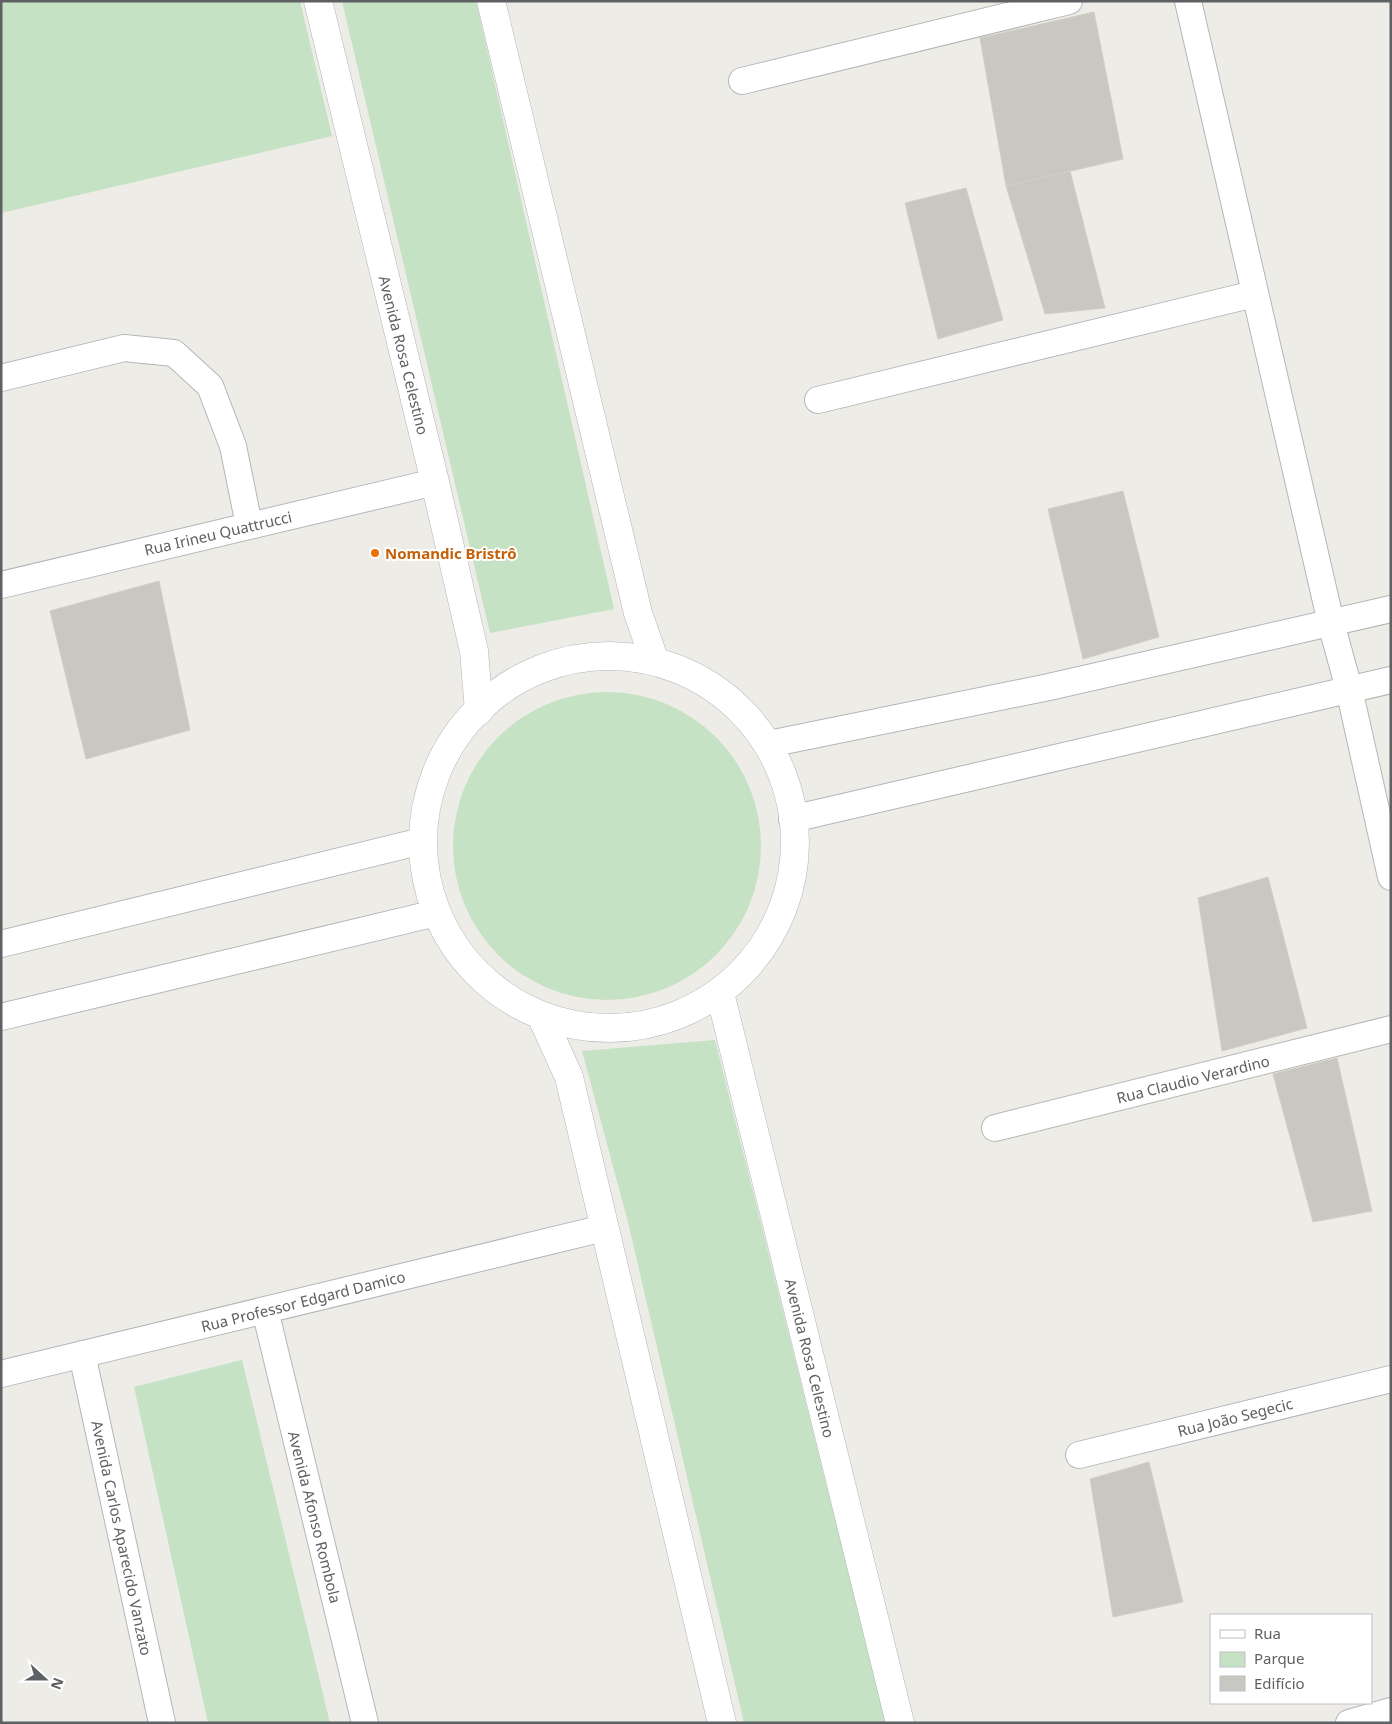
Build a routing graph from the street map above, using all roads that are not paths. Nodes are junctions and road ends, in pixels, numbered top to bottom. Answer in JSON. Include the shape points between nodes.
{"nodes":[{"id":1,"x":318,"y":1,"type":"edge"},
{"id":2,"x":491,"y":1,"type":"edge"},
{"id":3,"x":1069,"y":1,"type":"edge"},
{"id":4,"x":1188,"y":1,"type":"edge"},
{"id":5,"x":742,"y":80,"type":"dead end"},
{"id":6,"x":1254,"y":294,"type":"junction"},
{"id":7,"x":1,"y":378,"type":"edge"},
{"id":8,"x":818,"y":400,"type":"dead end"},
{"id":9,"x":435,"y":482,"type":"junction"},
{"id":10,"x":249,"y":525,"type":"junction"},
{"id":11,"x":1,"y":585,"type":"edge"},
{"id":12,"x":1391,"y":610,"type":"edge"},
{"id":13,"x":1331,"y":624,"type":"junction"},
{"id":14,"x":653,"y":656,"type":"junction"},
{"id":15,"x":1391,"y":680,"type":"edge"},
{"id":16,"x":1349,"y":689,"type":"junction"},
{"id":17,"x":479,"y":711,"type":"junction"},
{"id":18,"x":768,"y":744,"type":"junction"},
{"id":19,"x":792,"y":819,"type":"junction"},
{"id":20,"x":422,"y":841,"type":"junction"},
{"id":21,"x":1391,"y":877,"type":"edge"},
{"id":22,"x":436,"y":913,"type":"junction"},
{"id":23,"x":1,"y":944,"type":"edge"},
{"id":24,"x":720,"y":994,"type":"junction"},
{"id":25,"x":1,"y":1017,"type":"edge"},
{"id":26,"x":543,"y":1020,"type":"junction"},
{"id":27,"x":1391,"y":1029,"type":"edge"},
{"id":28,"x":995,"y":1128,"type":"dead end"},
{"id":29,"x":604,"y":1228,"type":"junction"},
{"id":30,"x":265,"y":1310,"type":"junction"},
{"id":31,"x":82,"y":1354,"type":"junction"},
{"id":32,"x":1,"y":1374,"type":"edge"},
{"id":33,"x":1391,"y":1379,"type":"edge"},
{"id":34,"x":1079,"y":1455,"type":"dead end"},
{"id":35,"x":1391,"y":1711,"type":"edge"},
{"id":36,"x":162,"y":1723,"type":"edge"},
{"id":37,"x":365,"y":1723,"type":"edge"},
{"id":38,"x":722,"y":1723,"type":"edge"},
{"id":39,"x":900,"y":1723,"type":"edge"},
{"id":40,"x":1349,"y":1723,"type":"edge"}],
"edges":[{"from":1,"to":9,"type":"street","name":"Avenida Rosa Celestino"},
{"from":2,"to":14,"type":"street","via":[[638,613]]},
{"from":3,"to":5,"type":"street"},
{"from":4,"to":6,"type":"street"},
{"from":6,"to":8,"type":"street"},
{"from":6,"to":13,"type":"street"},
{"from":7,"to":10,"type":"street","via":[[124,348],[174,353],[210,386],[232,446]]},
{"from":9,"to":10,"type":"street","name":"Rua Irineu Quattrucci"},
{"from":9,"to":17,"type":"street","name":"Avenida Rosa Celestino","via":[[474,651]]},
{"from":10,"to":11,"type":"street","name":"Rua Irineu Quattrucci"},
{"from":12,"to":13,"type":"street"},
{"from":13,"to":16,"type":"street"},
{"from":13,"to":18,"type":"street","via":[[1049,687]]},
{"from":14,"to":17,"type":"street","via":[[612,654],[550,663],[492,694]]},
{"from":14,"to":18,"type":"street","via":[[725,695]]},
{"from":15,"to":16,"type":"street"},
{"from":16,"to":19,"type":"street"},
{"from":16,"to":21,"type":"street"},
{"from":17,"to":20,"type":"street","via":[[436,766]]},
{"from":18,"to":19,"type":"street","via":[[792,805]]},
{"from":19,"to":24,"type":"street","via":[[793,873],[765,946]]},
{"from":20,"to":22,"type":"street"},
{"from":20,"to":23,"type":"street"},
{"from":22,"to":25,"type":"street"},
{"from":22,"to":26,"type":"street","via":[[473,975]]},
{"from":24,"to":26,"type":"street","via":[[662,1024],[607,1032]]},
{"from":24,"to":39,"type":"street","name":"Avenida Rosa Celestino"},
{"from":26,"to":29,"type":"street","via":[[569,1077]]},
{"from":27,"to":28,"type":"street","name":"Rua Claudio Verardino"},
{"from":29,"to":30,"type":"street","name":"Rua Professor Edgard Damico"},
{"from":29,"to":38,"type":"street"},
{"from":30,"to":31,"type":"street","name":"Rua Professor Edgard Damico"},
{"from":30,"to":37,"type":"street","name":"Avenida Afonso Rombola"},
{"from":31,"to":32,"type":"street","name":"Rua Professor Edgard Damico"},
{"from":31,"to":36,"type":"street","name":"Avenida Carlos Aparecido Vanzato"},
{"from":33,"to":34,"type":"street","name":"Rua João Segecic"},
{"from":35,"to":40,"type":"street"}]}
